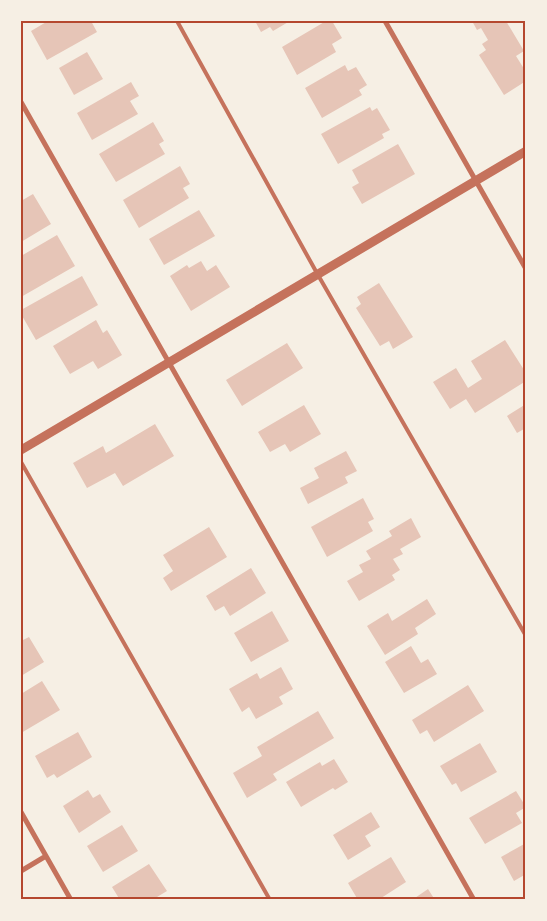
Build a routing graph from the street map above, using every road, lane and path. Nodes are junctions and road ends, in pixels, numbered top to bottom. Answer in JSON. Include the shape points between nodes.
{"nodes":[{"id":1,"x":177,"y":21,"type":"edge"},
{"id":2,"x":385,"y":21,"type":"edge"},
{"id":3,"x":21,"y":102,"type":"edge"},
{"id":4,"x":526,"y":151,"type":"edge"},
{"id":5,"x":476,"y":181,"type":"junction"},
{"id":6,"x":526,"y":269,"type":"edge"},
{"id":7,"x":318,"y":274,"type":"junction"},
{"id":8,"x":168,"y":362,"type":"junction"},
{"id":9,"x":21,"y":450,"type":"edge"},
{"id":10,"x":21,"y":462,"type":"edge"},
{"id":11,"x":526,"y":636,"type":"edge"},
{"id":12,"x":21,"y":812,"type":"edge"},
{"id":13,"x":46,"y":856,"type":"junction"},
{"id":14,"x":21,"y":871,"type":"edge"},
{"id":15,"x":71,"y":900,"type":"edge"},
{"id":16,"x":270,"y":900,"type":"edge"},
{"id":17,"x":474,"y":900,"type":"edge"}],
"edges":[{"from":1,"to":7,"type":"lane"},
{"from":2,"to":5,"type":"street"},
{"from":3,"to":8,"type":"street"},
{"from":4,"to":5,"type":"street"},
{"from":5,"to":6,"type":"street"},
{"from":5,"to":7,"type":"street"},
{"from":7,"to":8,"type":"street"},
{"from":7,"to":11,"type":"lane"},
{"from":8,"to":9,"type":"street"},
{"from":8,"to":17,"type":"street"},
{"from":10,"to":16,"type":"lane"},
{"from":12,"to":13,"type":"street"},
{"from":13,"to":14,"type":"street"},
{"from":13,"to":15,"type":"street"}]}
